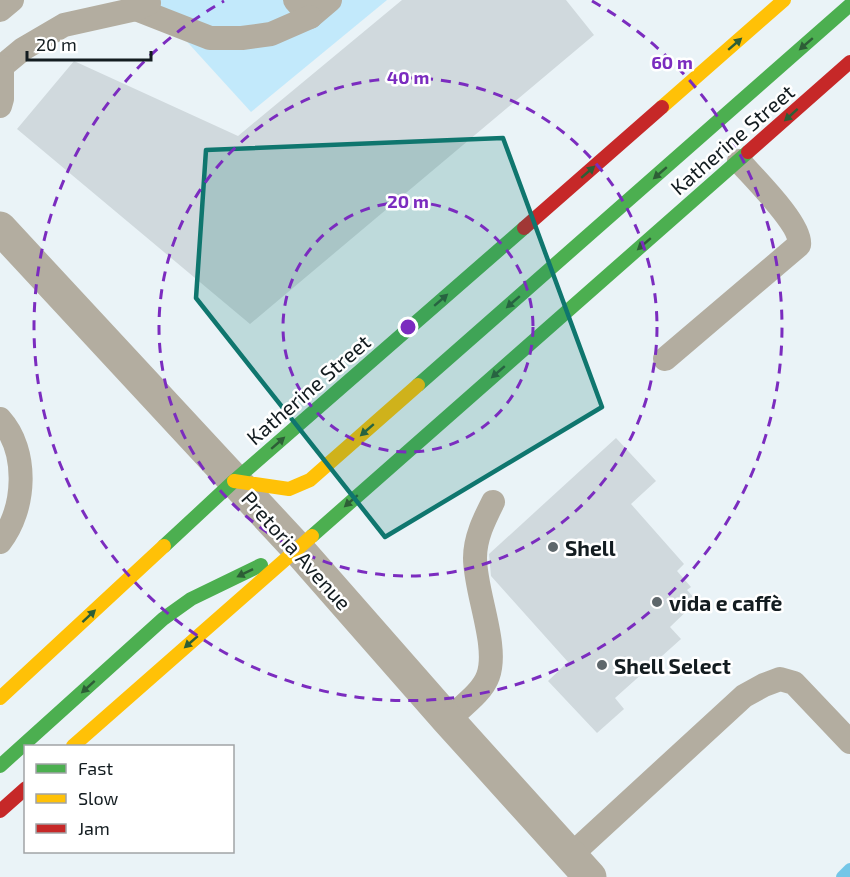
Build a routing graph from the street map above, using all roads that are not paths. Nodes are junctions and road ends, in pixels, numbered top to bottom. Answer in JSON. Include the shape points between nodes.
{"nodes":[{"id":1,"x":12,"y":0,"type":"edge"},
{"id":2,"x":330,"y":0,"type":"edge"},
{"id":3,"x":784,"y":0,"type":"edge"},
{"id":4,"x":147,"y":4,"type":"edge"},
{"id":5,"x":850,"y":5,"type":"edge"},
{"id":6,"x":303,"y":8,"type":"edge"},
{"id":7,"x":0,"y":10,"type":"edge"},
{"id":8,"x":850,"y":62,"type":"edge"},
{"id":9,"x":1,"y":68,"type":"edge"},
{"id":10,"x":0,"y":106,"type":"edge"},
{"id":11,"x":739,"y":161,"type":"junction"},
{"id":12,"x":0,"y":228,"type":"edge"},
{"id":13,"x":665,"y":359,"type":"dead end"},
{"id":14,"x":0,"y":419,"type":"edge"},
{"id":15,"x":234,"y":481,"type":"junction"},
{"id":16,"x":493,"y":502,"type":"dead end"},
{"id":17,"x":0,"y":542,"type":"edge"},
{"id":18,"x":297,"y":548,"type":"junction"},
{"id":19,"x":0,"y":698,"type":"edge"},
{"id":20,"x":448,"y":720,"type":"junction"},
{"id":21,"x":850,"y":742,"type":"edge"},
{"id":22,"x":75,"y":745,"type":"edge"},
{"id":23,"x":0,"y":766,"type":"edge"},
{"id":24,"x":24,"y":790,"type":"edge"},
{"id":25,"x":0,"y":811,"type":"edge"},
{"id":26,"x":580,"y":866,"type":"edge"}],
"edges":[{"from":1,"to":7,"type":"lane"},
{"from":2,"to":6,"type":"lane"},
{"from":15,"to":3,"type":"main road","name":"Katherine Street","one_way":true},
{"from":4,"to":6,"type":"lane","via":[[210,38],[271,34]]},
{"from":4,"to":9,"type":"lane","via":[[64,25],[23,49]]},
{"from":5,"to":15,"type":"main road","one_way":true,"via":[[310,480],[289,489]]},
{"from":8,"to":11,"type":"main road","name":"Katherine Street","one_way":true},
{"from":9,"to":10,"type":"lane"},
{"from":11,"to":13,"type":"lane","via":[[795,224],[799,244]]},
{"from":11,"to":18,"type":"main road","name":"Katherine Street","one_way":true},
{"from":12,"to":15,"type":"street","name":"Pretoria Avenue"},
{"from":14,"to":17,"type":"lane","via":[[14,444],[20,479],[17,510]]},
{"from":15,"to":18,"type":"street","name":"Pretoria Avenue"},
{"from":19,"to":15,"type":"main road","name":"Katherine Street","one_way":true},
{"from":16,"to":20,"type":"lane","via":[[477,541],[475,558],[489,643],[489,675]]},
{"from":18,"to":20,"type":"street","name":"Pretoria Avenue"},
{"from":18,"to":22,"type":"main road","name":"Katherine Street","one_way":true},
{"from":18,"to":23,"type":"main road","one_way":true,"via":[[191,599]]},
{"from":20,"to":26,"type":"street","name":"Pretoria Avenue"},
{"from":21,"to":26,"type":"lane","via":[[794,683],[780,679],[764,685],[744,696]]},
{"from":24,"to":25,"type":"main road"}]}
